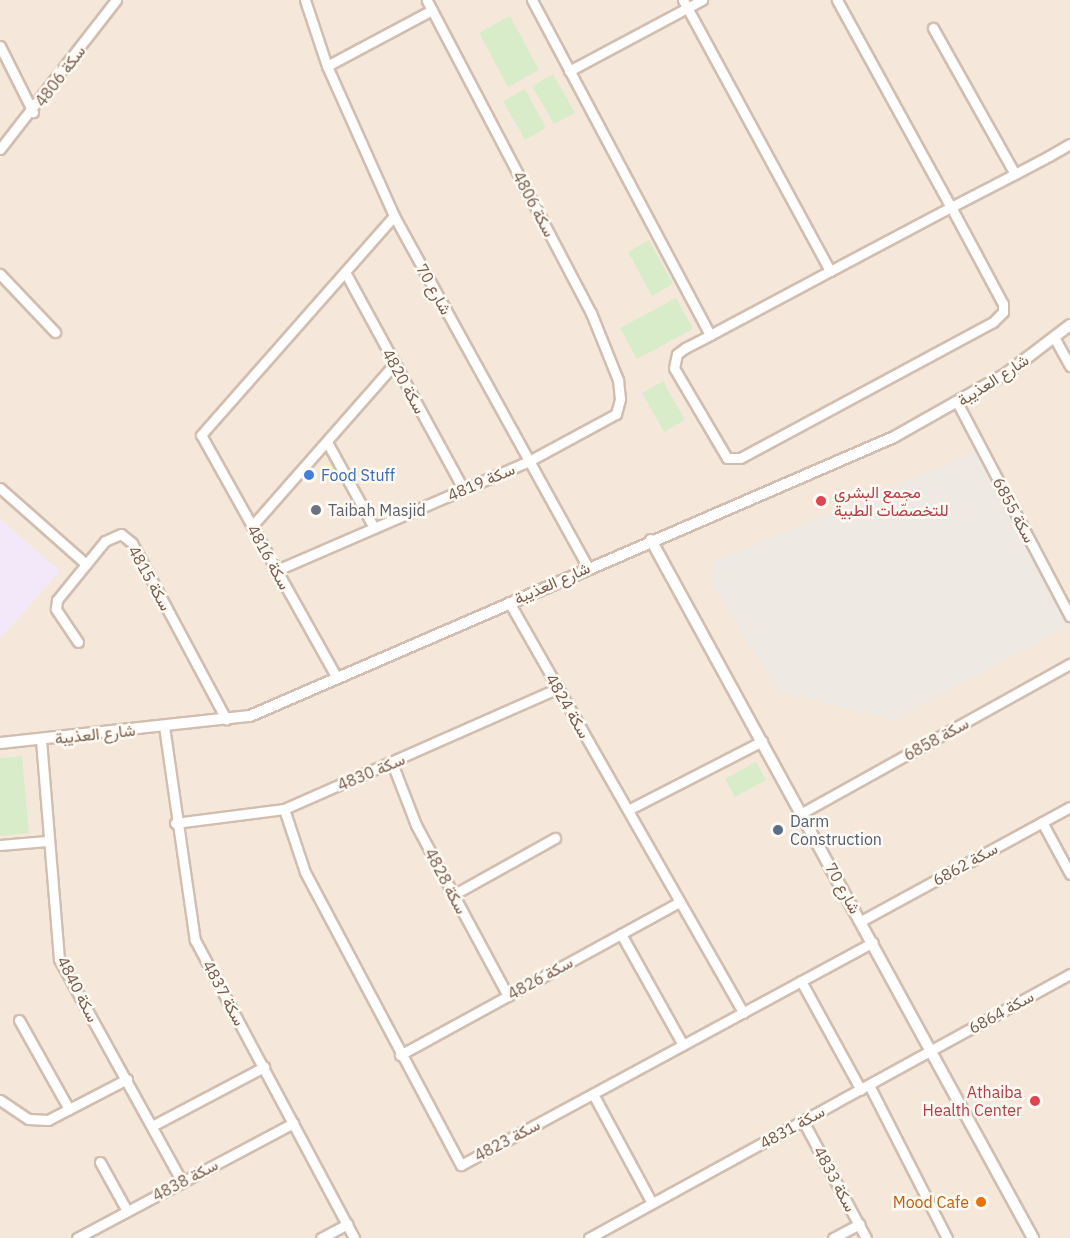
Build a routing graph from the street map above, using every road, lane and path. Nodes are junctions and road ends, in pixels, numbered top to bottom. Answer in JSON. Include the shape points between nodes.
{"nodes":[{"id":1,"x":305,"y":0,"type":"edge"},
{"id":2,"x":427,"y":0,"type":"edge"},
{"id":3,"x":532,"y":0,"type":"edge"},
{"id":4,"x":702,"y":0,"type":"edge"},
{"id":5,"x":837,"y":0,"type":"edge"},
{"id":6,"x":113,"y":2,"type":"edge"},
{"id":7,"x":685,"y":4,"type":"edge"},
{"id":8,"x":432,"y":10,"type":"junction"},
{"id":9,"x":933,"y":28,"type":"dead end"},
{"id":10,"x":0,"y":46,"type":"edge"},
{"id":11,"x":327,"y":66,"type":"junction"},
{"id":12,"x":569,"y":71,"type":"junction"},
{"id":13,"x":33,"y":112,"type":"junction"},
{"id":14,"x":1070,"y":144,"type":"edge"},
{"id":15,"x":0,"y":149,"type":"edge"},
{"id":16,"x":1015,"y":174,"type":"junction"},
{"id":17,"x":951,"y":207,"type":"junction"},
{"id":18,"x":394,"y":216,"type":"junction"},
{"id":19,"x":830,"y":271,"type":"junction"},
{"id":20,"x":345,"y":272,"type":"junction"},
{"id":21,"x":0,"y":274,"type":"edge"},
{"id":22,"x":1070,"y":325,"type":"edge"},
{"id":23,"x":55,"y":332,"type":"dead end"},
{"id":24,"x":710,"y":335,"type":"junction"},
{"id":25,"x":1055,"y":339,"type":"junction"},
{"id":26,"x":395,"y":363,"type":"junction"},
{"id":27,"x":1070,"y":366,"type":"edge"},
{"id":28,"x":958,"y":404,"type":"junction"},
{"id":29,"x":616,"y":414,"type":"joint"},
{"id":30,"x":327,"y":442,"type":"junction"},
{"id":31,"x":529,"y":461,"type":"junction"},
{"id":32,"x":0,"y":488,"type":"edge"},
{"id":33,"x":464,"y":490,"type":"junction"},
{"id":34,"x":252,"y":526,"type":"junction"},
{"id":35,"x":374,"y":528,"type":"junction"},
{"id":36,"x":651,"y":540,"type":"junction"},
{"id":37,"x":86,"y":564,"type":"junction"},
{"id":38,"x":588,"y":567,"type":"junction"},
{"id":39,"x":277,"y":570,"type":"junction"},
{"id":40,"x":509,"y":602,"type":"junction"},
{"id":41,"x":1070,"y":616,"type":"edge"},
{"id":42,"x":78,"y":642,"type":"dead end"},
{"id":43,"x":1070,"y":664,"type":"edge"},
{"id":44,"x":337,"y":678,"type":"junction"},
{"id":45,"x":558,"y":688,"type":"junction"},
{"id":46,"x":226,"y":720,"type":"junction"},
{"id":47,"x":164,"y":726,"type":"junction"},
{"id":48,"x":41,"y":740,"type":"junction"},
{"id":49,"x":762,"y":741,"type":"junction"},
{"id":50,"x":0,"y":743,"type":"edge"},
{"id":51,"x":392,"y":763,"type":"junction"},
{"id":52,"x":1070,"y":807,"type":"edge"},
{"id":53,"x":284,"y":809,"type":"junction"},
{"id":54,"x":628,"y":810,"type":"junction"},
{"id":55,"x":801,"y":813,"type":"junction"},
{"id":56,"x":1042,"y":822,"type":"junction"},
{"id":57,"x":175,"y":823,"type":"junction"},
{"id":58,"x":555,"y":838,"type":"dead end"},
{"id":59,"x":47,"y":841,"type":"junction"},
{"id":60,"x":0,"y":845,"type":"edge"},
{"id":61,"x":1070,"y":874,"type":"edge"},
{"id":62,"x":453,"y":895,"type":"junction"},
{"id":63,"x":680,"y":902,"type":"junction"},
{"id":64,"x":861,"y":921,"type":"junction"},
{"id":65,"x":621,"y":934,"type":"junction"},
{"id":66,"x":873,"y":942,"type":"junction"},
{"id":67,"x":1070,"y":974,"type":"edge"},
{"id":68,"x":801,"y":981,"type":"junction"},
{"id":69,"x":508,"y":996,"type":"junction"},
{"id":70,"x":743,"y":1013,"type":"junction"},
{"id":71,"x":19,"y":1020,"type":"dead end"},
{"id":72,"x":683,"y":1045,"type":"junction"},
{"id":73,"x":932,"y":1051,"type":"junction"},
{"id":74,"x":400,"y":1055,"type":"junction"},
{"id":75,"x":264,"y":1067,"type":"junction"},
{"id":76,"x":126,"y":1078,"type":"junction"},
{"id":77,"x":865,"y":1087,"type":"junction"},
{"id":78,"x":592,"y":1094,"type":"junction"},
{"id":79,"x":0,"y":1100,"type":"edge"},
{"id":80,"x":69,"y":1109,"type":"junction"},
{"id":81,"x":803,"y":1121,"type":"junction"},
{"id":82,"x":293,"y":1123,"type":"junction"},
{"id":83,"x":152,"y":1126,"type":"junction"},
{"id":84,"x":100,"y":1162,"type":"dead end"},
{"id":85,"x":182,"y":1182,"type":"junction"},
{"id":86,"x":652,"y":1203,"type":"junction"},
{"id":87,"x":127,"y":1211,"type":"junction"},
{"id":88,"x":347,"y":1224,"type":"junction"},
{"id":89,"x":859,"y":1224,"type":"junction"},
{"id":90,"x":77,"y":1238,"type":"edge"},
{"id":91,"x":321,"y":1238,"type":"edge"},
{"id":92,"x":354,"y":1238,"type":"edge"},
{"id":93,"x":589,"y":1238,"type":"edge"},
{"id":94,"x":833,"y":1238,"type":"edge"},
{"id":95,"x":866,"y":1238,"type":"edge"},
{"id":96,"x":947,"y":1238,"type":"edge"},
{"id":97,"x":1033,"y":1238,"type":"edge"}],
"edges":[{"from":1,"to":11,"type":"street","name":"شارع 70"},
{"from":2,"to":8,"type":"street","name":"سكة 4806"},
{"from":3,"to":12,"type":"street"},
{"from":4,"to":7,"type":"street"},
{"from":5,"to":17,"type":"street"},
{"from":6,"to":13,"type":"street","name":"سكة 4806"},
{"from":7,"to":12,"type":"street"},
{"from":7,"to":19,"type":"street"},
{"from":8,"to":11,"type":"street"},
{"from":8,"to":29,"type":"street","name":"سكة 4806","via":[[591,313],[618,380],[620,399]]},
{"from":9,"to":16,"type":"street"},
{"from":10,"to":13,"type":"street"},
{"from":11,"to":18,"type":"street","name":"شارع 70"},
{"from":12,"to":24,"type":"street"},
{"from":13,"to":15,"type":"street","name":"سكة 4806"},
{"from":14,"to":16,"type":"street"},
{"from":16,"to":17,"type":"street"},
{"from":17,"to":19,"type":"street"},
{"from":17,"to":24,"type":"street","via":[[1003,304],[999,318],[734,460],[723,455],[674,368],[677,354]]},
{"from":18,"to":20,"type":"street"},
{"from":18,"to":31,"type":"street","name":"شارع 70"},
{"from":19,"to":24,"type":"street"},
{"from":20,"to":26,"type":"street","name":"سكة 4820"},
{"from":20,"to":34,"type":"street","name":"سكة 4816","via":[[201,435]]},
{"from":21,"to":23,"type":"street"},
{"from":22,"to":25,"type":"street","name":"شارع العذيبة"},
{"from":25,"to":27,"type":"street"},
{"from":25,"to":28,"type":"street","name":"شارع العذيبة"},
{"from":26,"to":30,"type":"street"},
{"from":26,"to":33,"type":"street","name":"سكة 4820"},
{"from":28,"to":36,"type":"street","name":"شارع العذيبة","via":[[894,437]]},
{"from":28,"to":41,"type":"street","name":"سكة 6855"},
{"from":29,"to":31,"type":"street","name":"سكة 4819"},
{"from":30,"to":34,"type":"street"},
{"from":30,"to":35,"type":"street"},
{"from":31,"to":33,"type":"street","name":"سكة 4819"},
{"from":31,"to":38,"type":"street","name":"شارع 70"},
{"from":32,"to":37,"type":"street"},
{"from":33,"to":35,"type":"street","name":"سكة 4819"},
{"from":34,"to":39,"type":"street","name":"سكة 4816"},
{"from":35,"to":39,"type":"street","name":"سكة 4819"},
{"from":36,"to":38,"type":"street","name":"شارع العذيبة"},
{"from":36,"to":49,"type":"street","name":"شارع 70"},
{"from":37,"to":42,"type":"street","name":"سكة 4815","via":[[57,600],[56,609]]},
{"from":37,"to":46,"type":"street","name":"سكة 4815","via":[[112,536],[126,537]]},
{"from":38,"to":40,"type":"street","name":"شارع العذيبة"},
{"from":39,"to":44,"type":"street","name":"سكة 4816"},
{"from":40,"to":44,"type":"street","name":"شارع العذيبة"},
{"from":40,"to":45,"type":"street","name":"سكة 4824"},
{"from":43,"to":55,"type":"street","name":"سكة 6858"},
{"from":44,"to":46,"type":"street","name":"شارع العذيبة","via":[[250,716]]},
{"from":45,"to":51,"type":"street","name":"سكة 4830"},
{"from":45,"to":54,"type":"street","name":"سكة 4824"},
{"from":46,"to":47,"type":"street","name":"شارع العذيبة"},
{"from":47,"to":48,"type":"street","name":"شارع العذيبة"},
{"from":47,"to":57,"type":"street","name":"سكة 4837"},
{"from":48,"to":50,"type":"street","name":"شارع العذيبة"},
{"from":48,"to":59,"type":"street","name":"سكة 4840"},
{"from":49,"to":54,"type":"street"},
{"from":49,"to":55,"type":"street","name":"شارع 70"},
{"from":51,"to":53,"type":"street","name":"سكة 4830"},
{"from":51,"to":62,"type":"street","name":"سكة 4828","via":[[416,825]]},
{"from":52,"to":56,"type":"street","name":"سكة 6862"},
{"from":53,"to":57,"type":"street","name":"سكة 4830"},
{"from":53,"to":74,"type":"street","name":"سكة 4823","via":[[305,872]]},
{"from":54,"to":63,"type":"street","name":"سكة 4824"},
{"from":55,"to":64,"type":"street","name":"شارع 70"},
{"from":56,"to":61,"type":"street"},
{"from":56,"to":64,"type":"street","name":"سكة 6862"},
{"from":57,"to":75,"type":"street","name":"سكة 4837","via":[[195,940]]},
{"from":58,"to":62,"type":"street"},
{"from":59,"to":60,"type":"street"},
{"from":59,"to":76,"type":"street","name":"سكة 4840","via":[[59,959]]},
{"from":62,"to":69,"type":"street","name":"سكة 4828"},
{"from":63,"to":65,"type":"street","name":"سكة 4826"},
{"from":63,"to":70,"type":"street","name":"سكة 4824"},
{"from":64,"to":66,"type":"street","name":"شارع 70"},
{"from":65,"to":69,"type":"street","name":"سكة 4826"},
{"from":65,"to":72,"type":"street"},
{"from":66,"to":68,"type":"street","name":"سكة 4823"},
{"from":66,"to":73,"type":"street","name":"شارع 70"},
{"from":67,"to":73,"type":"street","name":"سكة 6864"},
{"from":68,"to":70,"type":"street","name":"سكة 4823"},
{"from":68,"to":77,"type":"street"},
{"from":69,"to":74,"type":"street","name":"سكة 4826"},
{"from":70,"to":72,"type":"street","name":"سكة 4823"},
{"from":71,"to":80,"type":"street"},
{"from":72,"to":78,"type":"street","name":"سكة 4823"},
{"from":73,"to":77,"type":"street","name":"سكة 4831"},
{"from":73,"to":97,"type":"street","name":"شارع 70"},
{"from":74,"to":78,"type":"street","name":"سكة 4823","via":[[461,1165]]},
{"from":75,"to":82,"type":"street","name":"سكة 4837"},
{"from":75,"to":83,"type":"street"},
{"from":76,"to":80,"type":"street"},
{"from":76,"to":83,"type":"street","name":"سكة 4840"},
{"from":77,"to":81,"type":"street","name":"سكة 4831"},
{"from":77,"to":96,"type":"street"},
{"from":78,"to":86,"type":"street"},
{"from":79,"to":80,"type":"street","via":[[28,1119],[48,1120]]},
{"from":81,"to":86,"type":"street","name":"سكة 4831"},
{"from":81,"to":89,"type":"street","name":"سكة 4833"},
{"from":82,"to":85,"type":"street","name":"سكة 4838"},
{"from":82,"to":88,"type":"street","name":"سكة 4837"},
{"from":83,"to":85,"type":"street","name":"سكة 4840"},
{"from":84,"to":87,"type":"street"},
{"from":85,"to":87,"type":"street","name":"سكة 4838"},
{"from":86,"to":93,"type":"street","name":"سكة 4831"},
{"from":87,"to":90,"type":"street","name":"سكة 4838"},
{"from":88,"to":91,"type":"street"},
{"from":88,"to":92,"type":"street","name":"سكة 4837"},
{"from":89,"to":94,"type":"street"},
{"from":89,"to":95,"type":"street","name":"سكة 4833"}]}
